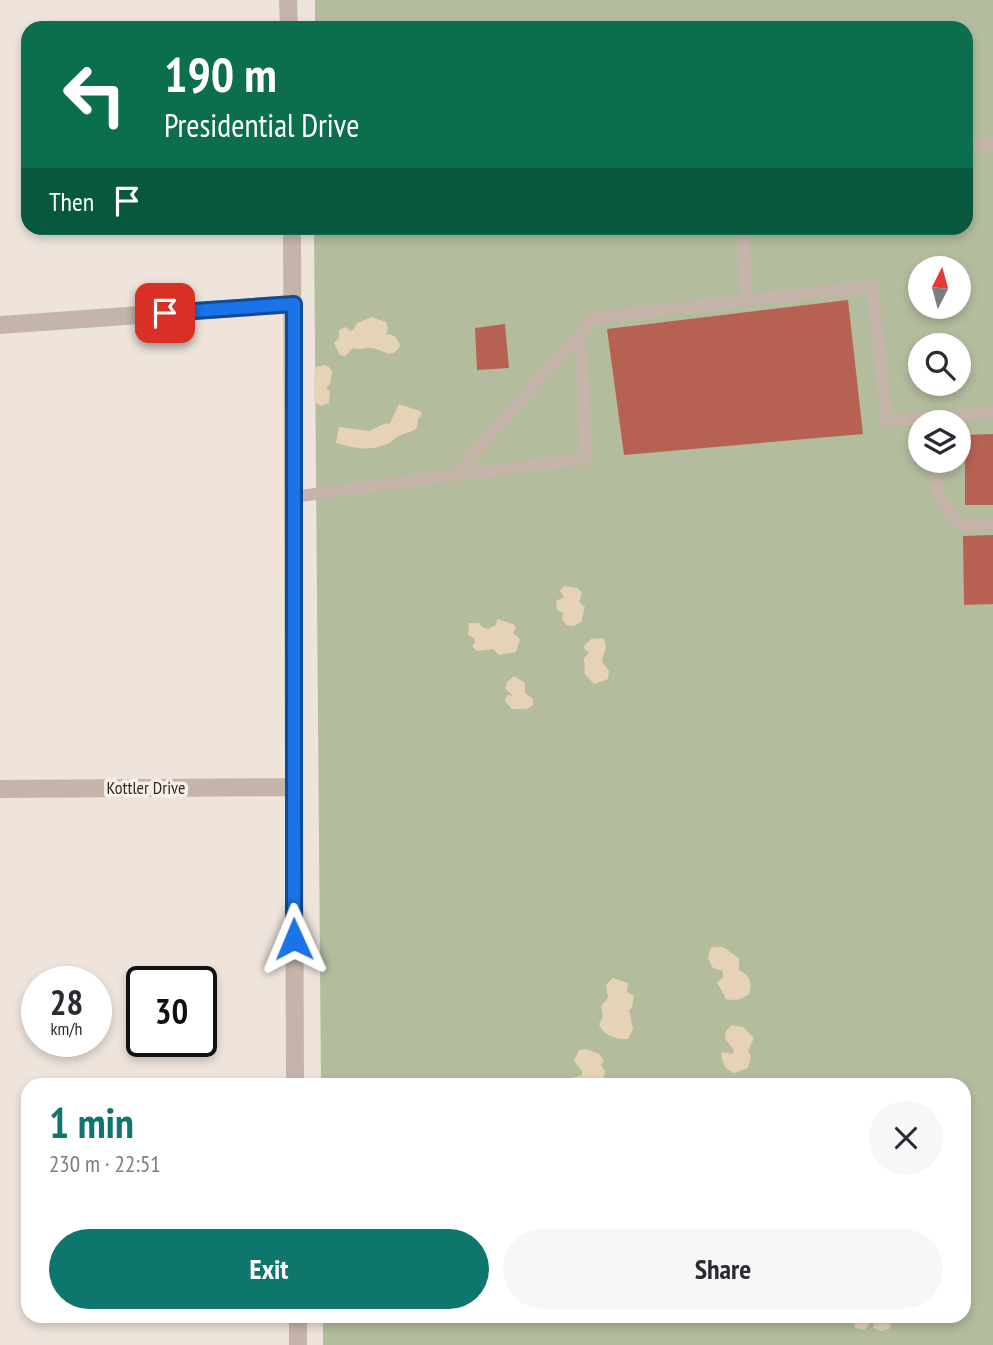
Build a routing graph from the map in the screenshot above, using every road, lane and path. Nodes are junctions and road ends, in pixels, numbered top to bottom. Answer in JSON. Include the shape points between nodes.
{"nodes":[{"id":1,"x":288,"y":0,"type":"edge"},
{"id":2,"x":289,"y":21,"type":"edge"},
{"id":3,"x":993,"y":143,"type":"edge"},
{"id":4,"x":973,"y":145,"type":"edge"},
{"id":5,"x":292,"y":235,"type":"edge"},
{"id":6,"x":742,"y":235,"type":"edge"},
{"id":7,"x":747,"y":300,"type":"junction"},
{"id":8,"x":294,"y":304,"type":"junction"},
{"id":9,"x":0,"y":325,"type":"edge"},
{"id":10,"x":580,"y":334,"type":"junction"},
{"id":11,"x":993,"y":412,"type":"edge"},
{"id":12,"x":971,"y":415,"type":"edge"},
{"id":13,"x":908,"y":420,"type":"edge"},
{"id":14,"x":935,"y":473,"type":"edge"},
{"id":15,"x":455,"y":475,"type":"junction"},
{"id":16,"x":293,"y":497,"type":"junction"},
{"id":17,"x":993,"y":523,"type":"edge"},
{"id":18,"x":293,"y":787,"type":"junction"},
{"id":19,"x":0,"y":789,"type":"edge"},
{"id":20,"x":295,"y":1078,"type":"edge"},
{"id":21,"x":298,"y":1323,"type":"edge"},
{"id":22,"x":298,"y":1345,"type":"edge"}],
"edges":[{"from":1,"to":2,"type":"street"},
{"from":3,"to":4,"type":"lane"},
{"from":5,"to":8,"type":"street"},
{"from":6,"to":7,"type":"lane"},
{"from":7,"to":10,"type":"lane","via":[[594,318]]},
{"from":7,"to":13,"type":"lane","via":[[872,286],[887,421]]},
{"from":8,"to":9,"type":"street"},
{"from":8,"to":16,"type":"street"},
{"from":10,"to":15,"type":"lane"},
{"from":10,"to":15,"type":"lane","via":[[586,459]]},
{"from":11,"to":12,"type":"lane"},
{"from":14,"to":17,"type":"lane","via":[[939,496],[961,526]]},
{"from":15,"to":16,"type":"lane"},
{"from":16,"to":18,"type":"street"},
{"from":18,"to":19,"type":"street","name":"Kottler Drive"},
{"from":18,"to":20,"type":"street"},
{"from":21,"to":22,"type":"street"}]}
